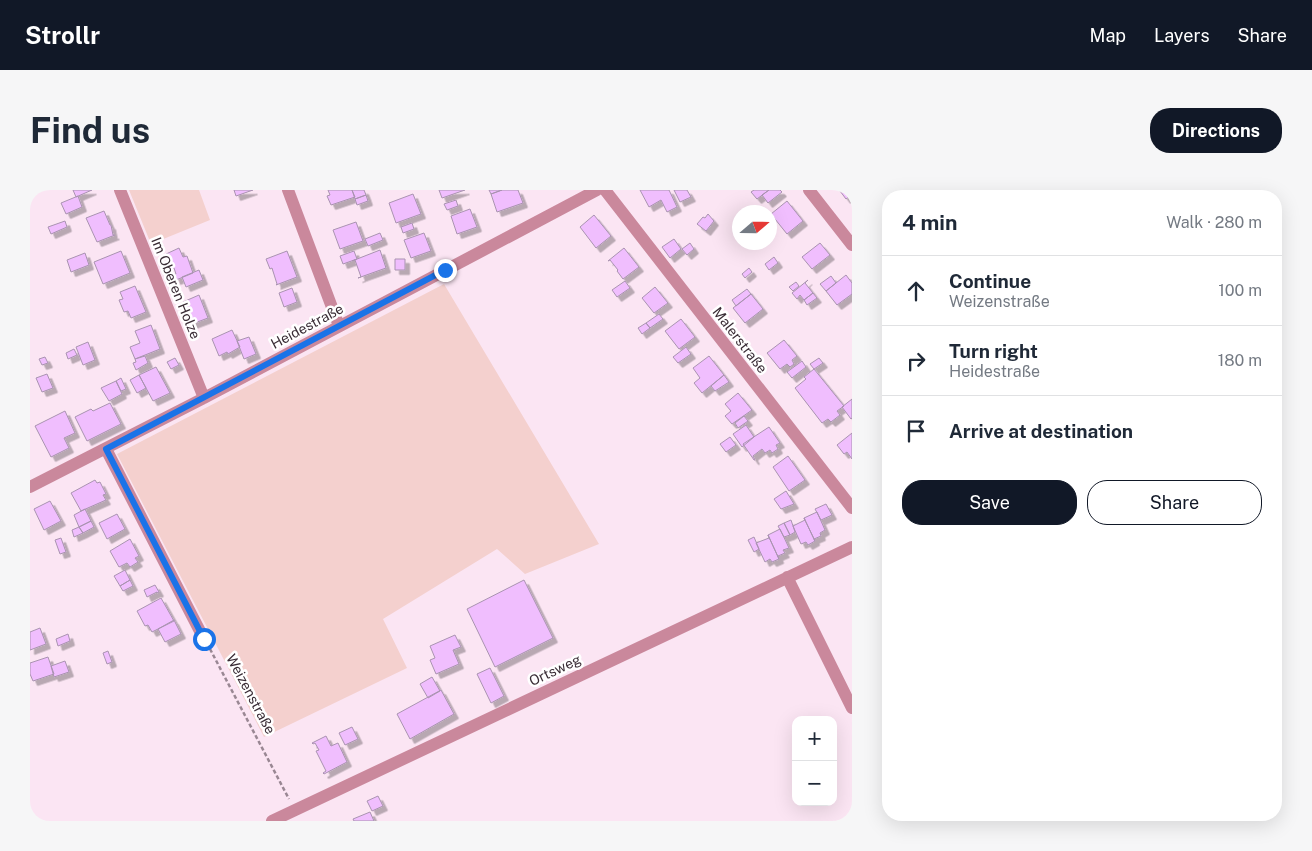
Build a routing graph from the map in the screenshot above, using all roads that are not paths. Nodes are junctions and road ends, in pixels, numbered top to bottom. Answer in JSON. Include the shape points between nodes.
{"nodes":[{"id":1,"x":120,"y":190,"type":"edge"},
{"id":2,"x":288,"y":190,"type":"edge"},
{"id":3,"x":597,"y":190,"type":"edge"},
{"id":4,"x":605,"y":190,"type":"edge"},
{"id":5,"x":810,"y":190,"type":"edge"},
{"id":6,"x":852,"y":245,"type":"edge"},
{"id":7,"x":339,"y":326,"type":"junction"},
{"id":8,"x":204,"y":398,"type":"junction"},
{"id":9,"x":106,"y":449,"type":"junction"},
{"id":10,"x":30,"y":487,"type":"edge"},
{"id":11,"x":852,"y":508,"type":"edge"},
{"id":12,"x":852,"y":547,"type":"edge"},
{"id":13,"x":787,"y":577,"type":"junction"},
{"id":14,"x":204,"y":639,"type":"road end"},
{"id":15,"x":852,"y":708,"type":"edge"},
{"id":16,"x":272,"y":821,"type":"edge"}],
"edges":[{"from":1,"to":8,"type":"street","name":"Im Oberen Holze"},
{"from":2,"to":7,"type":"street"},
{"from":3,"to":7,"type":"street","name":"Heidestraße"},
{"from":4,"to":11,"type":"street","name":"Malerstraße"},
{"from":5,"to":6,"type":"street"},
{"from":7,"to":8,"type":"street","name":"Heidestraße"},
{"from":8,"to":9,"type":"street","name":"Heidestraße"},
{"from":9,"to":10,"type":"street","name":"Heidestraße"},
{"from":9,"to":14,"type":"street"},
{"from":12,"to":13,"type":"street","name":"Ortsweg"},
{"from":13,"to":15,"type":"street"},
{"from":13,"to":16,"type":"street","name":"Ortsweg"}]}
